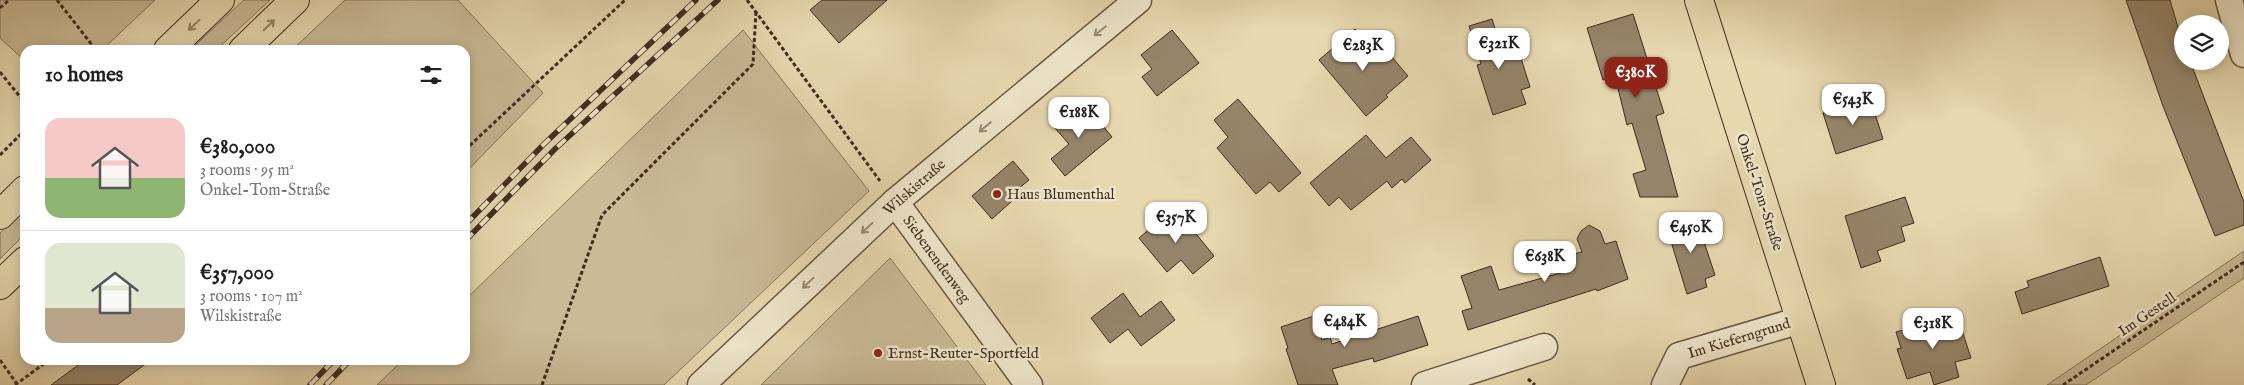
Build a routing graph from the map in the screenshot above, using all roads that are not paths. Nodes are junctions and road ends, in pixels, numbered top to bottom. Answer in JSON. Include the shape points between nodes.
{"nodes":[{"id":1,"x":220,"y":0,"type":"edge"},
{"id":2,"x":295,"y":0,"type":"edge"},
{"id":3,"x":1138,"y":0,"type":"edge"},
{"id":4,"x":1699,"y":0,"type":"edge"},
{"id":5,"x":2229,"y":0,"type":"edge"},
{"id":6,"x":173,"y":45,"type":"edge"},
{"id":7,"x":248,"y":45,"type":"edge"},
{"id":8,"x":2244,"y":54,"type":"edge"},
{"id":9,"x":20,"y":195,"type":"edge"},
{"id":10,"x":895,"y":202,"type":"junction"},
{"id":11,"x":0,"y":215,"type":"edge"},
{"id":12,"x":20,"y":266,"type":"edge"},
{"id":13,"x":0,"y":285,"type":"edge"},
{"id":14,"x":1800,"y":320,"type":"junction"},
{"id":15,"x":1544,"y":347,"type":"dead end"},
{"id":16,"x":700,"y":385,"type":"edge"},
{"id":17,"x":1029,"y":385,"type":"edge"},
{"id":18,"x":1425,"y":385,"type":"edge"},
{"id":19,"x":1665,"y":385,"type":"edge"},
{"id":20,"x":1821,"y":385,"type":"edge"}],
"edges":[{"from":1,"to":6,"type":"main road","one_way":true},
{"from":7,"to":2,"type":"main road","one_way":true},
{"from":3,"to":10,"type":"street","name":"Wilskistraße","one_way":true},
{"from":4,"to":14,"type":"main road","name":"Onkel-Tom-Straße"},
{"from":5,"to":8,"type":"street"},
{"from":9,"to":11,"type":"main road"},
{"from":10,"to":16,"type":"street","name":"Wilskistraße","one_way":true},
{"from":10,"to":17,"type":"street","name":"Siebenendenweg"},
{"from":12,"to":13,"type":"main road"},
{"from":14,"to":19,"type":"street","name":"Im Kieferngrund","via":[[1679,356]]},
{"from":14,"to":20,"type":"main road","name":"Onkel-Tom-Straße"},
{"from":15,"to":18,"type":"street"}]}
